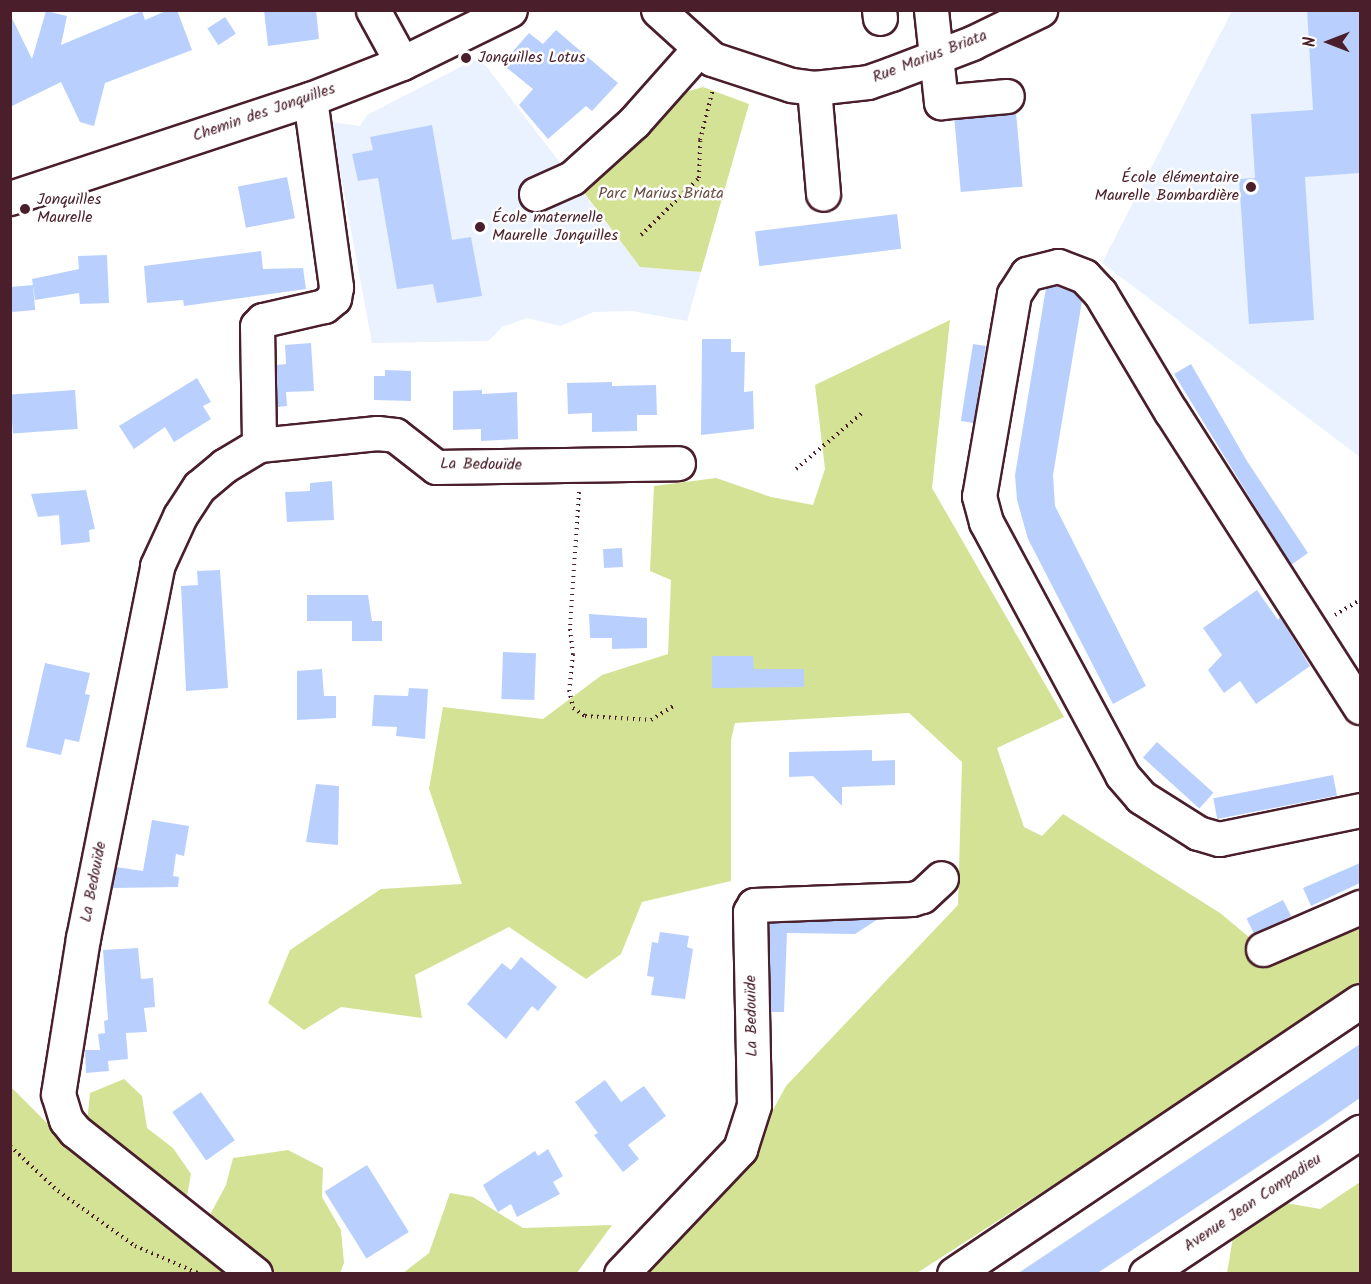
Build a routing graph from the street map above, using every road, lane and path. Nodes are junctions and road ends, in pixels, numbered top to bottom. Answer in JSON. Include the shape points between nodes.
{"nodes":[{"id":1,"x":373,"y":10,"type":"edge"},
{"id":2,"x":510,"y":10,"type":"edge"},
{"id":3,"x":658,"y":10,"type":"edge"},
{"id":4,"x":931,"y":10,"type":"edge"},
{"id":5,"x":1040,"y":10,"type":"edge"},
{"id":6,"x":698,"y":50,"type":"junction"},
{"id":7,"x":935,"y":58,"type":"junction"},
{"id":8,"x":402,"y":63,"type":"junction"},
{"id":9,"x":673,"y":76,"type":"junction"},
{"id":10,"x":814,"y":88,"type":"junction"},
{"id":11,"x":1007,"y":96,"type":"dead end"},
{"id":12,"x":310,"y":99,"type":"junction"},
{"id":13,"x":536,"y":194,"type":"dead end"},
{"id":14,"x":823,"y":194,"type":"dead end"},
{"id":15,"x":10,"y":198,"type":"edge"},
{"id":16,"x":641,"y":235,"type":"dead end"},
{"id":17,"x":862,"y":413,"type":"dead end"},
{"id":18,"x":259,"y":445,"type":"junction"},
{"id":19,"x":678,"y":463,"type":"dead end"},
{"id":20,"x":581,"y":464,"type":"junction"},
{"id":21,"x":796,"y":469,"type":"dead end"},
{"id":22,"x":673,"y":706,"type":"dead end"},
{"id":23,"x":1360,"y":707,"type":"edge"},
{"id":24,"x":1360,"y":810,"type":"edge"},
{"id":25,"x":942,"y":878,"type":"dead end"},
{"id":26,"x":1360,"y":907,"type":"edge"},
{"id":27,"x":1263,"y":949,"type":"dead end"},
{"id":28,"x":1360,"y":1001,"type":"edge"},
{"id":29,"x":1360,"y":1132,"type":"edge"},
{"id":30,"x":10,"y":1146,"type":"edge"},
{"id":31,"x":200,"y":1274,"type":"edge"},
{"id":32,"x":255,"y":1274,"type":"edge"},
{"id":33,"x":621,"y":1274,"type":"edge"},
{"id":34,"x":954,"y":1274,"type":"edge"},
{"id":35,"x":1146,"y":1274,"type":"edge"}],
"edges":[{"from":1,"to":8,"type":"street"},
{"from":2,"to":8,"type":"street","name":"Chemin des Jonquilles"},
{"from":3,"to":6,"type":"street","name":"Rue Marius Briata"},
{"from":4,"to":7,"type":"street"},
{"from":5,"to":7,"type":"street","name":"Rue Marius Briata"},
{"from":6,"to":9,"type":"street"},
{"from":6,"to":10,"type":"street","name":"Rue Marius Briata","via":[[712,59],[768,78]]},
{"from":7,"to":10,"type":"street","name":"Rue Marius Briata","via":[[868,82]]},
{"from":7,"to":11,"type":"street","via":[[941,102]]},
{"from":8,"to":12,"type":"street","name":"Chemin des Jonquilles"},
{"from":9,"to":13,"type":"street","via":[[634,122],[572,178]]},
{"from":9,"to":16,"type":"path","via":[[713,86],[700,140],[699,178]]},
{"from":10,"to":14,"type":"street"},
{"from":12,"to":15,"type":"street","name":"Chemin des Jonquilles"},
{"from":12,"to":18,"type":"street","via":[[336,287],[334,298],[324,306],[263,320],[258,326]]},
{"from":17,"to":21,"type":"path"},
{"from":18,"to":20,"type":"street","name":"La Bedouïde","via":[[377,433],[395,435],[436,467]]},
{"from":18,"to":32,"type":"street","name":"La Bedouïde","via":[[199,487],[180,516],[157,566],[83,938],[58,1094],[66,1120],[75,1131]]},
{"from":19,"to":20,"type":"street","name":"La Bedouïde"},
{"from":20,"to":22,"type":"path","via":[[570,629],[573,654],[569,690],[573,708],[585,716],[651,720]]},
{"from":23,"to":24,"type":"street","via":[[1196,452],[1100,293],[1084,276],[1058,266],[1027,274],[1014,294],[979,496],[986,522],[1122,775],[1141,797],[1198,833],[1219,839]]},
{"from":25,"to":33,"type":"street","name":"La Bedouïde","via":[[922,896],[912,899],[754,905],[750,912],[754,1105],[740,1149]]},
{"from":26,"to":27,"type":"street"},
{"from":28,"to":34,"type":"street"},
{"from":29,"to":35,"type":"street","name":"Avenue Jean Compadieu"},
{"from":30,"to":31,"type":"path","via":[[58,1191],[135,1246]]}]}
